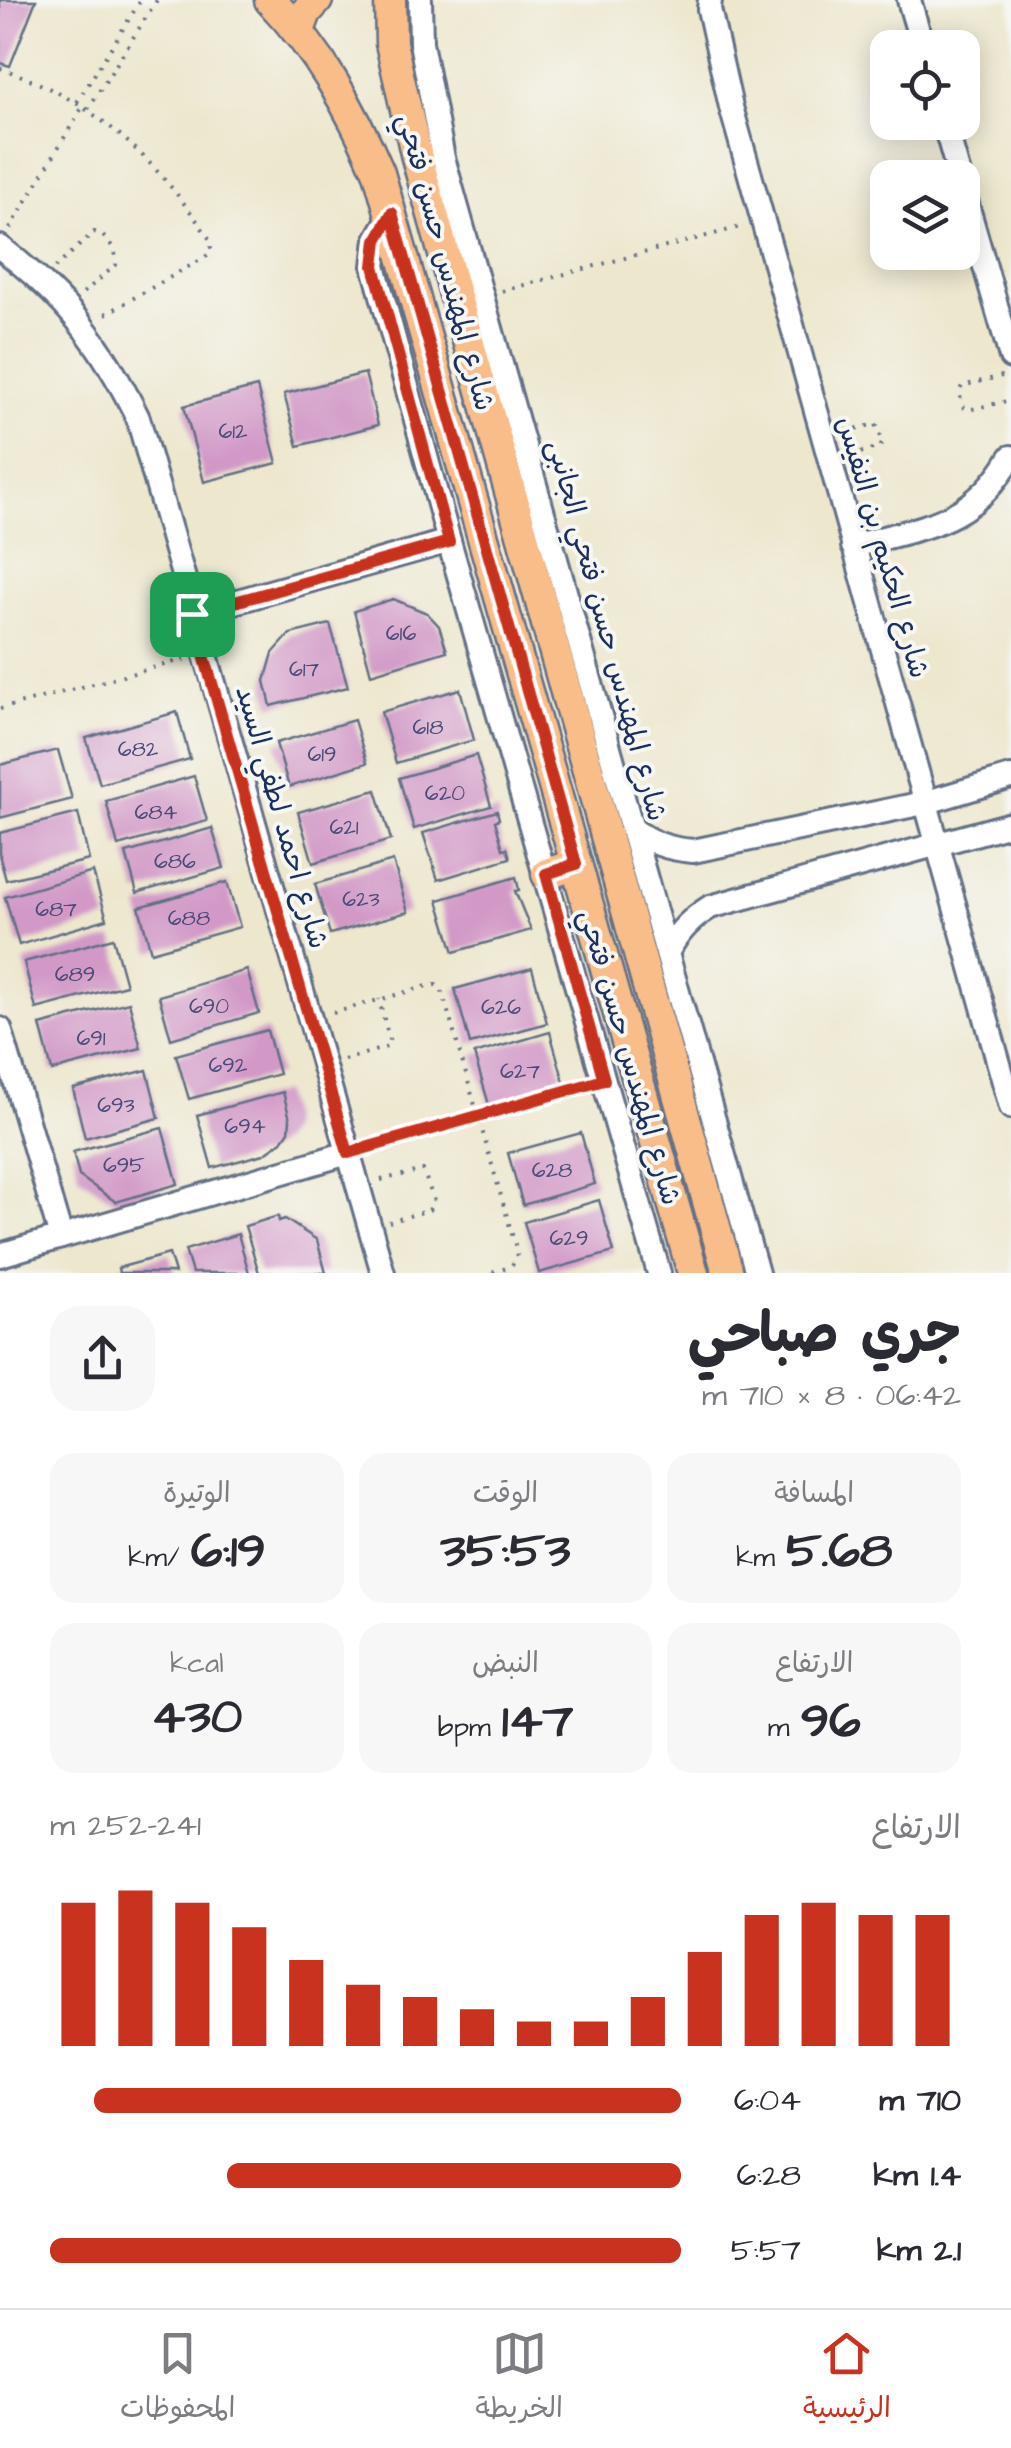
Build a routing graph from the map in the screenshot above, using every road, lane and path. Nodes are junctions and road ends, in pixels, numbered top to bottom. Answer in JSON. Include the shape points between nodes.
{"nodes":[{"id":1,"x":141,"y":0,"type":"edge"},
{"id":2,"x":158,"y":0,"type":"edge"},
{"id":3,"x":270,"y":0,"type":"edge"},
{"id":4,"x":317,"y":0,"type":"edge"},
{"id":5,"x":390,"y":0,"type":"edge"},
{"id":6,"x":420,"y":0,"type":"edge"},
{"id":7,"x":710,"y":0,"type":"edge"},
{"id":8,"x":909,"y":0,"type":"edge"},
{"id":9,"x":299,"y":30,"type":"junction"},
{"id":10,"x":918,"y":30,"type":"edge"},
{"id":11,"x":0,"y":68,"type":"edge"},
{"id":12,"x":76,"y":102,"type":"junction"},
{"id":13,"x":86,"y":107,"type":"junction"},
{"id":14,"x":392,"y":213,"type":"junction"},
{"id":15,"x":765,"y":221,"type":"junction"},
{"id":16,"x":5,"y":239,"type":"edge"},
{"id":17,"x":980,"y":249,"type":"edge"},
{"id":18,"x":458,"y":255,"type":"junction"},
{"id":19,"x":42,"y":280,"type":"junction"},
{"id":20,"x":483,"y":296,"type":"junction"},
{"id":21,"x":68,"y":306,"type":"junction"},
{"id":22,"x":85,"y":326,"type":"junction"},
{"id":23,"x":1011,"y":357,"type":"edge"},
{"id":24,"x":1011,"y":374,"type":"edge"},
{"id":25,"x":1011,"y":400,"type":"edge"},
{"id":26,"x":822,"y":438,"type":"junction"},
{"id":27,"x":1011,"y":456,"type":"edge"},
{"id":28,"x":829,"y":462,"type":"junction"},
{"id":29,"x":449,"y":542,"type":"junction"},
{"id":30,"x":854,"y":546,"type":"junction"},
{"id":31,"x":547,"y":568,"type":"junction"},
{"id":32,"x":192,"y":614,"type":"junction"},
{"id":33,"x":205,"y":654,"type":"junction"},
{"id":34,"x":0,"y":709,"type":"edge"},
{"id":35,"x":1011,"y":777,"type":"edge"},
{"id":36,"x":924,"y":803,"type":"junction"},
{"id":37,"x":1011,"y":824,"type":"edge"},
{"id":38,"x":631,"y":828,"type":"junction"},
{"id":39,"x":938,"y":846,"type":"junction"},
{"id":40,"x":576,"y":864,"type":"junction"},
{"id":41,"x":546,"y":874,"type":"junction"},
{"id":42,"x":668,"y":951,"type":"junction"},
{"id":43,"x":379,"y":1000,"type":"junction"},
{"id":44,"x":310,"y":1020,"type":"junction"},
{"id":45,"x":0,"y":1029,"type":"edge"},
{"id":46,"x":1005,"y":1065,"type":"edge"},
{"id":47,"x":323,"y":1066,"type":"junction"},
{"id":48,"x":604,"y":1080,"type":"junction"},
{"id":49,"x":1011,"y":1107,"type":"edge"},
{"id":50,"x":478,"y":1116,"type":"junction"},
{"id":51,"x":348,"y":1153,"type":"junction"},
{"id":52,"x":358,"y":1186,"type":"junction"},
{"id":53,"x":370,"y":1227,"type":"junction"},
{"id":54,"x":61,"y":1237,"type":"junction"},
{"id":55,"x":0,"y":1254,"type":"edge"},
{"id":56,"x":383,"y":1273,"type":"edge"},
{"id":57,"x":490,"y":1273,"type":"edge"},
{"id":58,"x":660,"y":1273,"type":"edge"},
{"id":59,"x":693,"y":1273,"type":"edge"},
{"id":60,"x":728,"y":1273,"type":"edge"},
{"id":61,"x":757,"y":1273,"type":"edge"}],
"edges":[{"from":1,"to":12,"type":"path"},
{"from":2,"to":13,"type":"path"},
{"from":3,"to":9,"type":"main road","name":"شارع المهندس حسن فتحي"},
{"from":4,"to":9,"type":"main road"},
{"from":5,"to":18,"type":"main road","name":"شارع المهندس حسن فتحي","via":[[400,93]]},
{"from":6,"to":18,"type":"street","name":"شارع المهندس حسن فتحي الجانبى","via":[[421,43]]},
{"from":7,"to":15,"type":"street","name":"شارع الحكيم بن النفيس","via":[[731,106]]},
{"from":8,"to":10,"type":"street"},
{"from":9,"to":14,"type":"main road","name":"شارع المهندس حسن فتحي","via":[[358,124]]},
{"from":11,"to":12,"type":"path"},
{"from":12,"to":13,"type":"path"},
{"from":13,"to":16,"type":"path"},
{"from":13,"to":22,"type":"path","via":[[146,158],[211,241],[204,258]]},
{"from":14,"to":29,"type":"street","via":[[377,240],[374,266]]},
{"from":14,"to":40,"type":"main road","name":"شارع المهندس حسن فتحي"},
{"from":15,"to":20,"type":"path"},
{"from":15,"to":26,"type":"street","name":"شارع الحكيم بن النفيس"},
{"from":16,"to":19,"type":"street","name":"شارع احمد لطفي السيد"},
{"from":17,"to":23,"type":"street"},
{"from":18,"to":20,"type":"street","name":"شارع المهندس حسن فتحي الجانبى"},
{"from":18,"to":31,"type":"main road","name":"شارع المهندس حسن فتحي"},
{"from":19,"to":21,"type":"street","name":"شارع احمد لطفي السيد"},
{"from":19,"to":21,"type":"path","via":[[87,237],[101,234],[116,264]]},
{"from":20,"to":31,"type":"street","name":"شارع المهندس حسن فتحي الجانبى"},
{"from":21,"to":22,"type":"street","name":"شارع احمد لطفي السيد"},
{"from":22,"to":32,"type":"street","name":"شارع احمد لطفي السيد","via":[[138,418]]},
{"from":24,"to":25,"type":"path","via":[[959,392],[968,410]]},
{"from":26,"to":28,"type":"street","name":"شارع الحكيم بن النفيس"},
{"from":26,"to":28,"type":"path","via":[[878,426],[880,447]]},
{"from":27,"to":30,"type":"street","via":[[975,503],[942,521]]},
{"from":28,"to":30,"type":"street","name":"شارع الحكيم بن النفيس"},
{"from":29,"to":32,"type":"street"},
{"from":29,"to":41,"type":"street"},
{"from":30,"to":36,"type":"street","name":"شارع الحكيم بن النفيس"},
{"from":31,"to":38,"type":"street","name":"شارع المهندس حسن فتحي الجانبى"},
{"from":31,"to":60,"type":"main road","name":"شارع المهندس حسن فتحي"},
{"from":32,"to":33,"type":"street","name":"شارع احمد لطفي السيد"},
{"from":33,"to":34,"type":"path"},
{"from":33,"to":44,"type":"street","name":"شارع احمد لطفي السيد"},
{"from":35,"to":36,"type":"street"},
{"from":36,"to":38,"type":"street","via":[[693,851],[660,845]]},
{"from":36,"to":39,"type":"street","name":"شارع الحكيم بن النفيس"},
{"from":37,"to":39,"type":"street"},
{"from":38,"to":42,"type":"street","name":"شارع المهندس حسن فتحي الجانبى"},
{"from":39,"to":42,"type":"street","via":[[710,907],[692,918]]},
{"from":39,"to":46,"type":"street","name":"شارع الحكيم بن النفيس"},
{"from":40,"to":41,"type":"main road"},
{"from":40,"to":59,"type":"main road","name":"شارع المهندس حسن فتحي"},
{"from":41,"to":48,"type":"street"},
{"from":42,"to":61,"type":"street","name":"شارع المهندس حسن فتحي الجانبى"},
{"from":43,"to":44,"type":"path"},
{"from":43,"to":47,"type":"path","via":[[387,1047]]},
{"from":43,"to":50,"type":"path","via":[[427,986],[442,991]]},
{"from":44,"to":47,"type":"street","name":"شارع احمد لطفي السيد"},
{"from":45,"to":54,"type":"street"},
{"from":46,"to":49,"type":"street","name":"شارع الحكيم بن النفيس"},
{"from":47,"to":51,"type":"street","name":"شارع احمد لطفي السيد"},
{"from":48,"to":50,"type":"path"},
{"from":48,"to":58,"type":"street"},
{"from":50,"to":51,"type":"path"},
{"from":50,"to":57,"type":"path","via":[[517,1259]]},
{"from":51,"to":52,"type":"street","name":"شارع احمد لطفي السيد"},
{"from":51,"to":54,"type":"street"},
{"from":52,"to":53,"type":"street","name":"شارع احمد لطفي السيد"},
{"from":52,"to":53,"type":"path","via":[[423,1170],[434,1201],[429,1210]]},
{"from":53,"to":56,"type":"street","name":"شارع احمد لطفي السيد"},
{"from":54,"to":55,"type":"street"}]}
